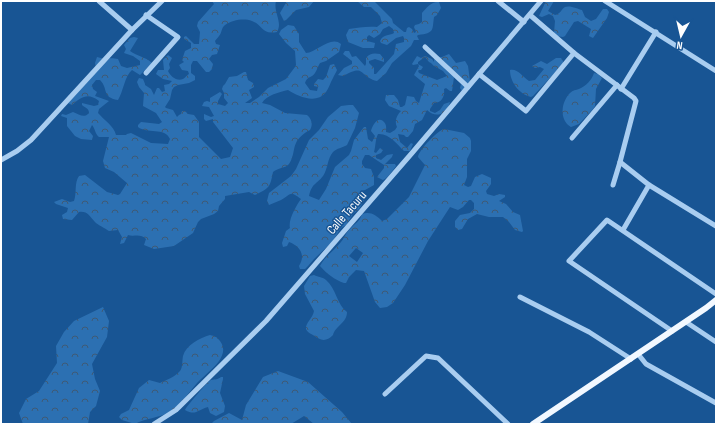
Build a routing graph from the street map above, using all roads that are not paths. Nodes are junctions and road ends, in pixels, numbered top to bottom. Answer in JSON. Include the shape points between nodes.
{"nodes":[{"id":1,"x":99,"y":1,"type":"edge"},
{"id":2,"x":162,"y":1,"type":"edge"},
{"id":3,"x":498,"y":1,"type":"edge"},
{"id":4,"x":541,"y":1,"type":"edge"},
{"id":5,"x":605,"y":1,"type":"edge"},
{"id":6,"x":146,"y":15,"type":"junction"},
{"id":7,"x":530,"y":15,"type":"junction"},
{"id":8,"x":524,"y":22,"type":"junction"},
{"id":9,"x":132,"y":30,"type":"junction"},
{"id":10,"x":656,"y":32,"type":"junction"},
{"id":11,"x":425,"y":48,"type":"dead end"},
{"id":12,"x":574,"y":53,"type":"junction"},
{"id":13,"x":716,"y":71,"type":"edge"},
{"id":14,"x":146,"y":73,"type":"dead end"},
{"id":15,"x":479,"y":74,"type":"junction"},
{"id":16,"x":468,"y":87,"type":"junction"},
{"id":17,"x":619,"y":87,"type":"junction"},
{"id":18,"x":572,"y":138,"type":"dead end"},
{"id":19,"x":1,"y":160,"type":"edge"},
{"id":20,"x":620,"y":162,"type":"junction"},
{"id":21,"x":613,"y":184,"type":"dead end"},
{"id":22,"x":649,"y":185,"type":"junction"},
{"id":23,"x":716,"y":226,"type":"edge"},
{"id":24,"x":623,"y":230,"type":"junction"},
{"id":25,"x":716,"y":294,"type":"edge"},
{"id":26,"x":520,"y":297,"type":"dead end"},
{"id":27,"x":716,"y":300,"type":"edge"},
{"id":28,"x":686,"y":322,"type":"junction"},
{"id":29,"x":672,"y":331,"type":"junction"},
{"id":30,"x":716,"y":342,"type":"edge"},
{"id":31,"x":638,"y":354,"type":"junction"},
{"id":32,"x":631,"y":359,"type":"junction"},
{"id":33,"x":385,"y":394,"type":"dead end"},
{"id":34,"x":716,"y":403,"type":"edge"},
{"id":35,"x":154,"y":424,"type":"edge"},
{"id":36,"x":508,"y":424,"type":"edge"},
{"id":37,"x":533,"y":424,"type":"edge"}],
"edges":[{"from":1,"to":9,"type":"street"},
{"from":2,"to":6,"type":"street"},
{"from":3,"to":8,"type":"street"},
{"from":4,"to":7,"type":"street","name":"Calle Tacuru"},
{"from":5,"to":10,"type":"street"},
{"from":6,"to":9,"type":"street"},
{"from":6,"to":14,"type":"street","via":[[178,37]]},
{"from":7,"to":8,"type":"street","name":"Calle Tacuru"},
{"from":7,"to":12,"type":"street"},
{"from":8,"to":15,"type":"street","name":"Calle Tacuru"},
{"from":9,"to":19,"type":"street","via":[[31,140],[17,152]]},
{"from":10,"to":13,"type":"street"},
{"from":10,"to":17,"type":"street"},
{"from":11,"to":16,"type":"street"},
{"from":12,"to":15,"type":"street","via":[[526,111]]},
{"from":12,"to":17,"type":"street"},
{"from":15,"to":16,"type":"street","name":"Calle Tacuru"},
{"from":16,"to":35,"type":"street","name":"Calle Tacuru","via":[[266,321],[176,410]]},
{"from":17,"to":18,"type":"street"},
{"from":17,"to":20,"type":"street","via":[[636,101]]},
{"from":20,"to":21,"type":"street"},
{"from":20,"to":22,"type":"street"},
{"from":22,"to":23,"type":"street"},
{"from":22,"to":24,"type":"street"},
{"from":24,"to":25,"type":"street"},
{"from":24,"to":29,"type":"street","via":[[608,220],[569,261]]},
{"from":26,"to":32,"type":"street","via":[[589,332]]},
{"from":27,"to":28,"type":"main road"},
{"from":28,"to":29,"type":"main road"},
{"from":28,"to":30,"type":"street"},
{"from":29,"to":31,"type":"main road"},
{"from":31,"to":32,"type":"main road"},
{"from":31,"to":34,"type":"street","via":[[646,364]]},
{"from":32,"to":37,"type":"main road"},
{"from":33,"to":36,"type":"street","via":[[426,356],[434,356]]}]}
